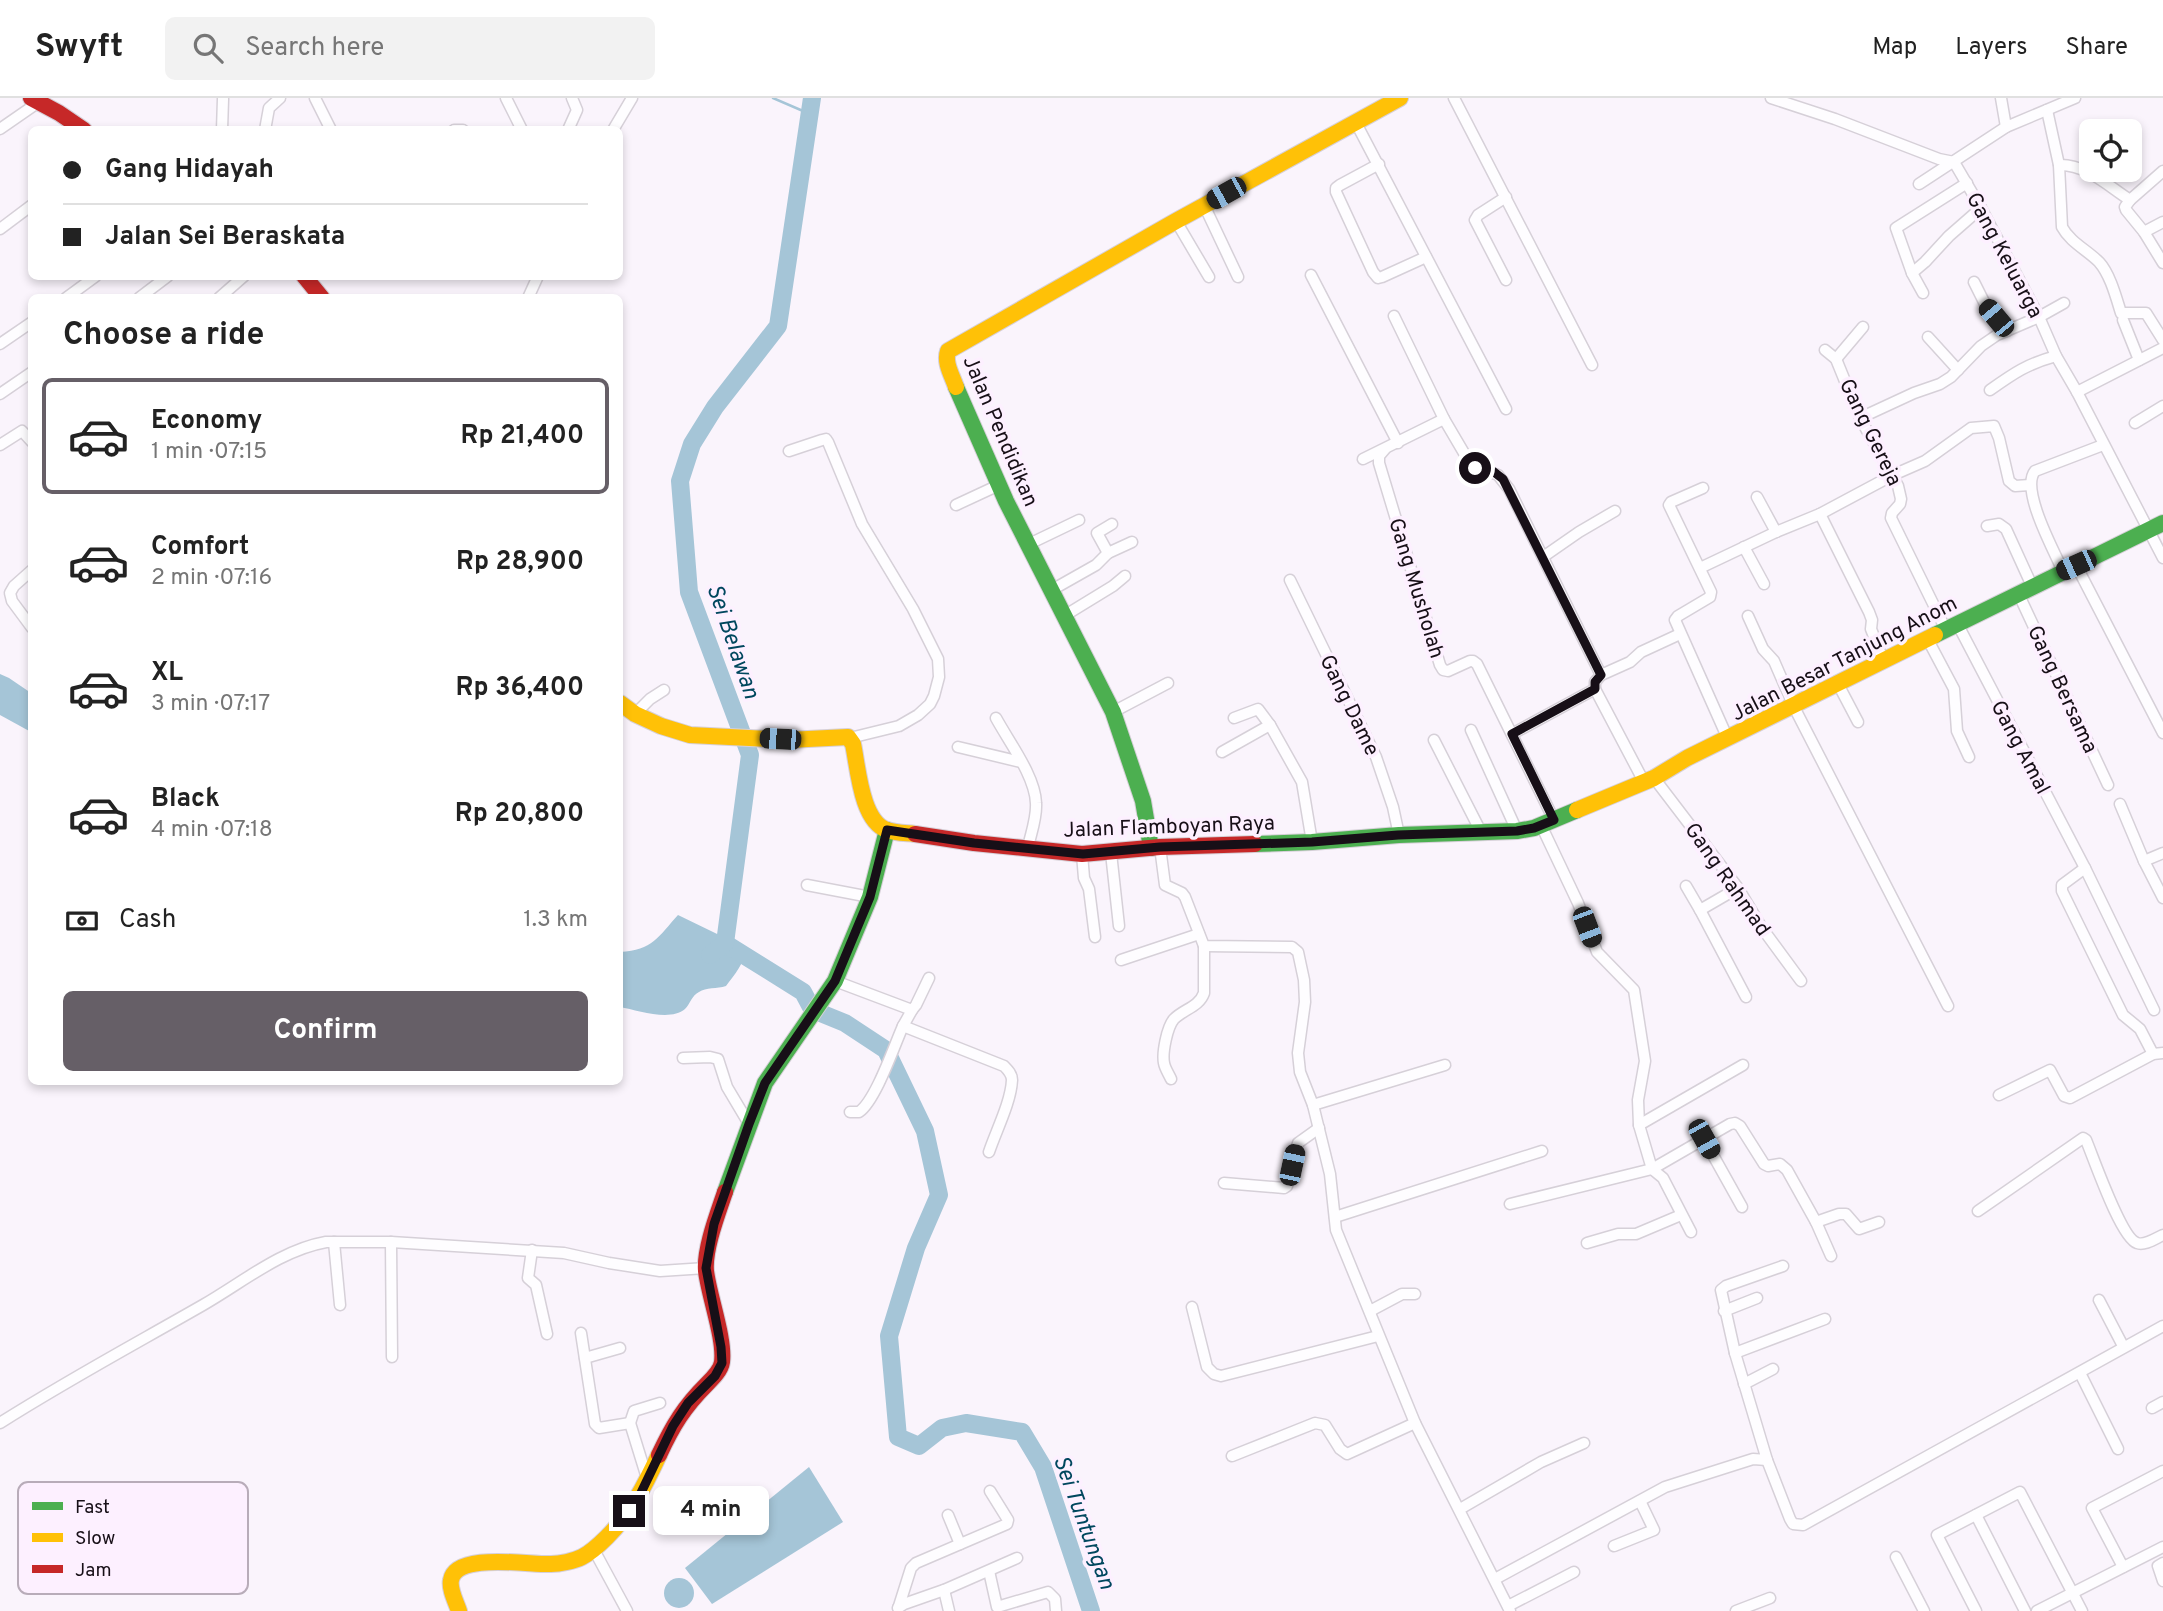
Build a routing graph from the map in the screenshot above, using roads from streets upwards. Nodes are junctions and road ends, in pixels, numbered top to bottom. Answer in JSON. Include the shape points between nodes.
{"nodes":[{"id":1,"x":280,"y":98,"type":"edge"},
{"id":2,"x":315,"y":98,"type":"edge"},
{"id":3,"x":506,"y":98,"type":"edge"},
{"id":4,"x":572,"y":98,"type":"edge"},
{"id":5,"x":632,"y":98,"type":"edge"},
{"id":6,"x":1400,"y":98,"type":"edge"},
{"id":7,"x":1454,"y":98,"type":"edge"},
{"id":8,"x":1771,"y":98,"type":"edge"},
{"id":9,"x":2001,"y":98,"type":"edge"},
{"id":10,"x":2075,"y":98,"type":"edge"},
{"id":11,"x":223,"y":99,"type":"edge"},
{"id":12,"x":35,"y":100,"type":"edge"},
{"id":13,"x":2047,"y":110,"type":"junction"},
{"id":14,"x":1356,"y":123,"type":"junction"},
{"id":15,"x":78,"y":126,"type":"edge"},
{"id":16,"x":222,"y":126,"type":"edge"},
{"id":17,"x":266,"y":126,"type":"edge"},
{"id":18,"x":329,"y":126,"type":"edge"},
{"id":19,"x":520,"y":126,"type":"edge"},
{"id":20,"x":570,"y":126,"type":"edge"},
{"id":21,"x":615,"y":126,"type":"edge"},
{"id":22,"x":2006,"y":127,"type":"junction"},
{"id":23,"x":0,"y":129,"type":"edge"},
{"id":24,"x":1954,"y":162,"type":"junction"},
{"id":25,"x":1379,"y":164,"type":"junction"},
{"id":26,"x":2059,"y":165,"type":"junction"},
{"id":27,"x":2163,"y":171,"type":"edge"},
{"id":28,"x":1967,"y":183,"type":"junction"},
{"id":29,"x":1919,"y":184,"type":"dead end"},
{"id":30,"x":1506,"y":197,"type":"junction"},
{"id":31,"x":2130,"y":201,"type":"junction"},
{"id":32,"x":1204,"y":205,"type":"junction"},
{"id":33,"x":28,"y":208,"type":"edge"},
{"id":34,"x":1981,"y":208,"type":"junction"},
{"id":35,"x":1176,"y":220,"type":"junction"},
{"id":36,"x":2163,"y":222,"type":"edge"},
{"id":37,"x":0,"y":229,"type":"edge"},
{"id":38,"x":2144,"y":232,"type":"junction"},
{"id":39,"x":1426,"y":257,"type":"junction"},
{"id":40,"x":2163,"y":263,"type":"edge"},
{"id":41,"x":1912,"y":272,"type":"junction"},
{"id":42,"x":1311,"y":275,"type":"dead end"},
{"id":43,"x":1238,"y":276,"type":"dead end"},
{"id":44,"x":1209,"y":277,"type":"dead end"},
{"id":45,"x":1506,"y":279,"type":"dead end"},
{"id":46,"x":91,"y":280,"type":"edge"},
{"id":47,"x":163,"y":280,"type":"edge"},
{"id":48,"x":239,"y":280,"type":"edge"},
{"id":49,"x":1974,"y":282,"type":"dead end"},
{"id":50,"x":1923,"y":293,"type":"dead end"},
{"id":51,"x":71,"y":294,"type":"edge"},
{"id":52,"x":144,"y":294,"type":"edge"},
{"id":53,"x":224,"y":294,"type":"edge"},
{"id":54,"x":2064,"y":303,"type":"dead end"},
{"id":55,"x":1394,"y":316,"type":"dead end"},
{"id":56,"x":2039,"y":317,"type":"junction"},
{"id":57,"x":2123,"y":320,"type":"dead end"},
{"id":58,"x":28,"y":325,"type":"edge"},
{"id":59,"x":1863,"y":327,"type":"dead end"},
{"id":60,"x":2007,"y":331,"type":"junction"},
{"id":61,"x":1928,"y":337,"type":"dead end"},
{"id":62,"x":2163,"y":340,"type":"edge"},
{"id":63,"x":0,"y":344,"type":"edge"},
{"id":64,"x":2163,"y":348,"type":"edge"},
{"id":65,"x":1825,"y":350,"type":"dead end"},
{"id":66,"x":2056,"y":356,"type":"junction"},
{"id":67,"x":1836,"y":359,"type":"junction"},
{"id":68,"x":2139,"y":360,"type":"junction"},
{"id":69,"x":1592,"y":365,"type":"dead end"},
{"id":70,"x":1958,"y":370,"type":"junction"},
{"id":71,"x":28,"y":375,"type":"edge"},
{"id":72,"x":1990,"y":390,"type":"dead end"},
{"id":73,"x":2077,"y":392,"type":"junction"},
{"id":74,"x":0,"y":394,"type":"edge"},
{"id":75,"x":2163,"y":406,"type":"edge"},
{"id":76,"x":1506,"y":409,"type":"dead end"},
{"id":77,"x":1860,"y":418,"type":"junction"},
{"id":78,"x":1444,"y":419,"type":"junction"},
{"id":79,"x":2135,"y":422,"type":"dead end"},
{"id":80,"x":28,"y":438,"type":"edge"},
{"id":81,"x":1398,"y":443,"type":"junction"},
{"id":82,"x":0,"y":445,"type":"edge"},
{"id":83,"x":2103,"y":445,"type":"junction"},
{"id":84,"x":1385,"y":449,"type":"junction"},
{"id":85,"x":789,"y":451,"type":"dead end"},
{"id":86,"x":1363,"y":459,"type":"dead end"},
{"id":87,"x":1893,"y":475,"type":"junction"},
{"id":88,"x":999,"y":485,"type":"junction"},
{"id":89,"x":2030,"y":485,"type":"junction"},
{"id":90,"x":1703,"y":488,"type":"dead end"},
{"id":91,"x":1757,"y":497,"type":"dead end"},
{"id":92,"x":956,"y":505,"type":"dead end"},
{"id":93,"x":1615,"y":511,"type":"dead end"},
{"id":94,"x":1820,"y":514,"type":"junction"},
{"id":95,"x":1079,"y":520,"type":"dead end"},
{"id":96,"x":1112,"y":524,"type":"dead end"},
{"id":97,"x":1987,"y":526,"type":"dead end"},
{"id":98,"x":2156,"y":526,"type":"edge"},
{"id":99,"x":1776,"y":532,"type":"junction"},
{"id":100,"x":1132,"y":542,"type":"dead end"},
{"id":101,"x":1027,"y":545,"type":"junction"},
{"id":102,"x":1744,"y":547,"type":"junction"},
{"id":103,"x":1108,"y":553,"type":"junction"},
{"id":104,"x":1543,"y":557,"type":"junction"},
{"id":105,"x":2163,"y":558,"type":"edge"},
{"id":106,"x":1700,"y":568,"type":"junction"},
{"id":107,"x":2070,"y":568,"type":"junction"},
{"id":108,"x":28,"y":574,"type":"edge"},
{"id":109,"x":1125,"y":576,"type":"dead end"},
{"id":110,"x":1290,"y":580,"type":"dead end"},
{"id":111,"x":1764,"y":584,"type":"dead end"},
{"id":112,"x":2025,"y":590,"type":"junction"},
{"id":113,"x":1050,"y":591,"type":"junction"},
{"id":114,"x":1064,"y":616,"type":"junction"},
{"id":115,"x":1748,"y":616,"type":"dead end"},
{"id":116,"x":28,"y":623,"type":"edge"},
{"id":117,"x":1952,"y":627,"type":"junction"},
{"id":118,"x":1680,"y":634,"type":"junction"},
{"id":119,"x":1928,"y":640,"type":"junction"},
{"id":120,"x":1884,"y":662,"type":"junction"},
{"id":121,"x":1601,"y":675,"type":"junction"},
{"id":122,"x":1168,"y":683,"type":"dead end"},
{"id":123,"x":1838,"y":684,"type":"junction"},
{"id":124,"x":1595,"y":689,"type":"junction"},
{"id":125,"x":664,"y":690,"type":"dead end"},
{"id":126,"x":623,"y":705,"type":"edge"},
{"id":127,"x":1794,"y":707,"type":"junction"},
{"id":128,"x":1113,"y":712,"type":"junction"},
{"id":129,"x":635,"y":714,"type":"junction"},
{"id":130,"x":996,"y":718,"type":"dead end"},
{"id":131,"x":1234,"y":718,"type":"dead end"},
{"id":132,"x":1858,"y":722,"type":"dead end"},
{"id":133,"x":1270,"y":725,"type":"junction"},
{"id":134,"x":1471,"y":730,"type":"dead end"},
{"id":135,"x":2163,"y":733,"type":"edge"},
{"id":136,"x":1512,"y":734,"type":"junction"},
{"id":137,"x":850,"y":738,"type":"junction"},
{"id":138,"x":1728,"y":739,"type":"junction"},
{"id":139,"x":1434,"y":740,"type":"dead end"},
{"id":140,"x":958,"y":747,"type":"dead end"},
{"id":141,"x":1222,"y":752,"type":"dead end"},
{"id":142,"x":1969,"y":757,"type":"dead end"},
{"id":143,"x":1021,"y":762,"type":"junction"},
{"id":144,"x":1649,"y":780,"type":"junction"},
{"id":145,"x":2108,"y":785,"type":"dead end"},
{"id":146,"x":2120,"y":804,"type":"dead end"},
{"id":147,"x":1548,"y":823,"type":"junction"},
{"id":148,"x":887,"y":830,"type":"junction"},
{"id":149,"x":1517,"y":831,"type":"junction"},
{"id":150,"x":1482,"y":832,"type":"junction"},
{"id":151,"x":1398,"y":835,"type":"junction"},
{"id":152,"x":1312,"y":842,"type":"junction"},
{"id":153,"x":1028,"y":847,"type":"junction"},
{"id":154,"x":1156,"y":848,"type":"junction"},
{"id":155,"x":1111,"y":853,"type":"junction"},
{"id":156,"x":2163,"y":853,"type":"edge"},
{"id":157,"x":1083,"y":854,"type":"junction"},
{"id":158,"x":2144,"y":861,"type":"junction"},
{"id":159,"x":2085,"y":868,"type":"junction"},
{"id":160,"x":807,"y":885,"type":"dead end"},
{"id":161,"x":1686,"y":886,"type":"dead end"},
{"id":162,"x":1738,"y":887,"type":"junction"},
{"id":163,"x":870,"y":897,"type":"junction"},
{"id":164,"x":2163,"y":898,"type":"edge"},
{"id":165,"x":1700,"y":910,"type":"junction"},
{"id":166,"x":1119,"y":926,"type":"dead end"},
{"id":167,"x":1199,"y":934,"type":"junction"},
{"id":168,"x":1095,"y":937,"type":"dead end"},
{"id":169,"x":1204,"y":946,"type":"junction"},
{"id":170,"x":1121,"y":961,"type":"dead end"},
{"id":171,"x":929,"y":978,"type":"dead end"},
{"id":172,"x":835,"y":981,"type":"junction"},
{"id":173,"x":1801,"y":981,"type":"dead end"},
{"id":174,"x":1746,"y":997,"type":"dead end"},
{"id":175,"x":1948,"y":1006,"type":"dead end"},
{"id":176,"x":912,"y":1010,"type":"junction"},
{"id":177,"x":2154,"y":1010,"type":"dead end"},
{"id":178,"x":903,"y":1026,"type":"junction"},
{"id":179,"x":2158,"y":1053,"type":"edge"},
{"id":180,"x":683,"y":1058,"type":"dead end"},
{"id":181,"x":1445,"y":1065,"type":"dead end"},
{"id":182,"x":1744,"y":1065,"type":"dead end"},
{"id":183,"x":1171,"y":1079,"type":"dead end"},
{"id":184,"x":1999,"y":1095,"type":"dead end"},
{"id":185,"x":1313,"y":1105,"type":"junction"},
{"id":186,"x":850,"y":1112,"type":"dead end"},
{"id":187,"x":749,"y":1124,"type":"junction"},
{"id":188,"x":1639,"y":1125,"type":"junction"},
{"id":189,"x":1319,"y":1128,"type":"junction"},
{"id":190,"x":1704,"y":1139,"type":"junction"},
{"id":191,"x":1542,"y":1151,"type":"dead end"},
{"id":192,"x":989,"y":1152,"type":"dead end"},
{"id":193,"x":1651,"y":1169,"type":"junction"},
{"id":194,"x":1224,"y":1183,"type":"dead end"},
{"id":195,"x":1510,"y":1204,"type":"dead end"},
{"id":196,"x":1741,"y":1207,"type":"dead end"},
{"id":197,"x":1978,"y":1211,"type":"dead end"},
{"id":198,"x":1681,"y":1215,"type":"junction"},
{"id":199,"x":1335,"y":1217,"type":"junction"},
{"id":200,"x":1816,"y":1222,"type":"junction"},
{"id":201,"x":1879,"y":1222,"type":"dead end"},
{"id":202,"x":1691,"y":1232,"type":"dead end"},
{"id":203,"x":2163,"y":1235,"type":"edge"},
{"id":204,"x":334,"y":1242,"type":"junction"},
{"id":205,"x":391,"y":1242,"type":"junction"},
{"id":206,"x":1587,"y":1243,"type":"dead end"},
{"id":207,"x":531,"y":1251,"type":"junction"},
{"id":208,"x":1831,"y":1256,"type":"dead end"},
{"id":209,"x":1783,"y":1266,"type":"dead end"},
{"id":210,"x":706,"y":1268,"type":"junction"},
{"id":211,"x":1415,"y":1294,"type":"dead end"},
{"id":212,"x":1757,"y":1297,"type":"dead end"},
{"id":213,"x":2099,"y":1300,"type":"dead end"},
{"id":214,"x":341,"y":1305,"type":"dead end"},
{"id":215,"x":1192,"y":1307,"type":"dead end"},
{"id":216,"x":1370,"y":1311,"type":"junction"},
{"id":217,"x":1724,"y":1311,"type":"junction"},
{"id":218,"x":1825,"y":1319,"type":"dead end"},
{"id":219,"x":2163,"y":1325,"type":"edge"},
{"id":220,"x":547,"y":1334,"type":"dead end"},
{"id":221,"x":581,"y":1334,"type":"dead end"},
{"id":222,"x":1378,"y":1336,"type":"junction"},
{"id":223,"x":2123,"y":1346,"type":"junction"},
{"id":224,"x":620,"y":1348,"type":"dead end"},
{"id":225,"x":1735,"y":1353,"type":"junction"},
{"id":226,"x":392,"y":1357,"type":"dead end"},
{"id":227,"x":584,"y":1358,"type":"junction"},
{"id":228,"x":1773,"y":1369,"type":"dead end"},
{"id":229,"x":2080,"y":1373,"type":"junction"},
{"id":230,"x":1744,"y":1384,"type":"junction"},
{"id":231,"x":2163,"y":1402,"type":"edge"},
{"id":232,"x":660,"y":1403,"type":"dead end"},
{"id":233,"x":2152,"y":1408,"type":"dead end"},
{"id":234,"x":0,"y":1423,"type":"edge"},
{"id":235,"x":630,"y":1423,"type":"junction"},
{"id":236,"x":1415,"y":1423,"type":"junction"},
{"id":237,"x":1584,"y":1443,"type":"dead end"},
{"id":238,"x":2118,"y":1449,"type":"dead end"},
{"id":239,"x":1232,"y":1455,"type":"dead end"},
{"id":240,"x":1767,"y":1460,"type":"junction"},
{"id":241,"x":2163,"y":1471,"type":"edge"},
{"id":242,"x":647,"y":1478,"type":"junction"},
{"id":243,"x":990,"y":1491,"type":"dead end"},
{"id":244,"x":1640,"y":1501,"type":"junction"},
{"id":245,"x":1460,"y":1509,"type":"junction"},
{"id":246,"x":948,"y":1515,"type":"dead end"},
{"id":247,"x":1976,"y":1515,"type":"junction"},
{"id":248,"x":960,"y":1544,"type":"junction"},
{"id":249,"x":598,"y":1546,"type":"junction"},
{"id":250,"x":1614,"y":1546,"type":"dead end"},
{"id":251,"x":2163,"y":1547,"type":"edge"},
{"id":252,"x":1896,"y":1557,"type":"dead end"},
{"id":253,"x":1017,"y":1558,"type":"dead end"},
{"id":254,"x":2163,"y":1563,"type":"edge"},
{"id":255,"x":2123,"y":1567,"type":"junction"},
{"id":256,"x":989,"y":1571,"type":"junction"},
{"id":257,"x":1574,"y":1572,"type":"dead end"},
{"id":258,"x":1495,"y":1579,"type":"junction"},
{"id":259,"x":2163,"y":1581,"type":"edge"},
{"id":260,"x":944,"y":1590,"type":"junction"},
{"id":261,"x":2073,"y":1593,"type":"junction"},
{"id":262,"x":1770,"y":1598,"type":"dead end"},
{"id":263,"x":898,"y":1609,"type":"edge"},
{"id":264,"x":1509,"y":1609,"type":"edge"},
{"id":265,"x":2080,"y":1610,"type":"edge"},
{"id":266,"x":459,"y":1611,"type":"edge"},
{"id":267,"x":627,"y":1611,"type":"edge"},
{"id":268,"x":949,"y":1611,"type":"edge"},
{"id":269,"x":1056,"y":1611,"type":"edge"},
{"id":270,"x":1736,"y":1611,"type":"edge"},
{"id":271,"x":1924,"y":1611,"type":"edge"},
{"id":272,"x":1976,"y":1611,"type":"edge"},
{"id":273,"x":2025,"y":1611,"type":"edge"},
{"id":274,"x":2037,"y":1611,"type":"edge"}],
"edges":[{"from":1,"to":17,"type":"street","via":[[270,108]]},
{"from":2,"to":18,"type":"street"},
{"from":3,"to":19,"type":"street"},
{"from":4,"to":20,"type":"street","via":[[577,110]]},
{"from":5,"to":21,"type":"street"},
{"from":6,"to":14,"type":"street","name":"Jalan Pendidikan"},
{"from":7,"to":30,"type":"street"},
{"from":8,"to":24,"type":"street"},
{"from":9,"to":22,"type":"street"},
{"from":10,"to":13,"type":"street"},
{"from":11,"to":16,"type":"street"},
{"from":12,"to":15,"type":"street"},
{"from":12,"to":23,"type":"street"},
{"from":13,"to":22,"type":"street"},
{"from":13,"to":26,"type":"street"},
{"from":14,"to":25,"type":"street"},
{"from":14,"to":32,"type":"street","name":"Jalan Pendidikan"},
{"from":22,"to":24,"type":"street"},
{"from":24,"to":28,"type":"street","name":"Gang Keluarga"},
{"from":24,"to":29,"type":"street"},
{"from":25,"to":39,"type":"street"},
{"from":25,"to":39,"type":"street","via":[[1336,188],[1373,272],[1382,277]]},
{"from":26,"to":31,"type":"street","via":[[2080,168]]},
{"from":26,"to":62,"type":"street","via":[[2062,228],[2100,263],[2121,313],[2146,313]]},
{"from":27,"to":31,"type":"street"},
{"from":28,"to":34,"type":"street","name":"Gang Keluarga"},
{"from":28,"to":41,"type":"street","via":[[1896,228]]},
{"from":30,"to":45,"type":"street","via":[[1475,220]]},
{"from":30,"to":69,"type":"street"},
{"from":31,"to":38,"type":"street","via":[[2125,207]]},
{"from":32,"to":35,"type":"street","name":"Jalan Pendidikan"},
{"from":32,"to":43,"type":"street"},
{"from":33,"to":37,"type":"street"},
{"from":34,"to":41,"type":"street"},
{"from":34,"to":56,"type":"street","name":"Gang Keluarga"},
{"from":35,"to":44,"type":"street"},
{"from":35,"to":88,"type":"street","name":"Jalan Pendidikan","via":[[948,351],[948,367]]},
{"from":36,"to":38,"type":"street"},
{"from":38,"to":40,"type":"street"},
{"from":39,"to":76,"type":"street"},
{"from":41,"to":50,"type":"street"},
{"from":42,"to":81,"type":"street"},
{"from":46,"to":51,"type":"street"},
{"from":47,"to":52,"type":"street"},
{"from":48,"to":53,"type":"street"},
{"from":49,"to":60,"type":"street"},
{"from":54,"to":56,"type":"street"},
{"from":55,"to":78,"type":"street"},
{"from":56,"to":60,"type":"street"},
{"from":56,"to":66,"type":"street","name":"Gang Keluarga"},
{"from":57,"to":68,"type":"street"},
{"from":58,"to":63,"type":"street"},
{"from":59,"to":67,"type":"street"},
{"from":60,"to":70,"type":"street","via":[[1981,346]]},
{"from":61,"to":70,"type":"street"},
{"from":64,"to":68,"type":"street"},
{"from":65,"to":67,"type":"street","name":"Gang Gereja"},
{"from":66,"to":72,"type":"street","via":[[2031,363]]},
{"from":66,"to":73,"type":"street","name":"Gang Keluarga"},
{"from":67,"to":77,"type":"street","name":"Gang Gereja"},
{"from":68,"to":73,"type":"street"},
{"from":70,"to":77,"type":"street","via":[[1940,384]]},
{"from":71,"to":74,"type":"street"},
{"from":73,"to":83,"type":"street","name":"Gang Keluarga"},
{"from":75,"to":79,"type":"street"},
{"from":77,"to":87,"type":"street","name":"Gang Gereja"},
{"from":78,"to":81,"type":"street"},
{"from":78,"to":104,"type":"street","via":[[1471,465],[1503,479]]},
{"from":80,"to":82,"type":"street","via":[[22,431]]},
{"from":81,"to":84,"type":"street"},
{"from":83,"to":89,"type":"street","via":[[2035,471]]},
{"from":83,"to":98,"type":"street","name":"Gang Keluarga"},
{"from":84,"to":86,"type":"street"},
{"from":84,"to":136,"type":"street","name":"Gang Musholah","via":[[1379,463],[1440,665],[1448,671],[1473,661],[1477,664]]},
{"from":85,"to":137,"type":"street","via":[[826,439],[862,524],[938,659],[934,696],[918,715],[899,726]]},
{"from":87,"to":89,"type":"street","via":[[1926,461],[1971,428],[1990,425],[1996,429],[2011,485]]},
{"from":87,"to":94,"type":"street"},
{"from":87,"to":117,"type":"street","name":"Gang Gereja","via":[[1901,499],[1891,518]]},
{"from":88,"to":92,"type":"street"},
{"from":88,"to":101,"type":"street","name":"Jalan Pendidikan"},
{"from":89,"to":107,"type":"street","via":[[2035,507]]},
{"from":90,"to":106,"type":"street","via":[[1669,505]]},
{"from":91,"to":99,"type":"street"},
{"from":93,"to":104,"type":"street"},
{"from":94,"to":99,"type":"street"},
{"from":94,"to":120,"type":"street","via":[[1871,617]]},
{"from":95,"to":101,"type":"street"},
{"from":96,"to":103,"type":"street","via":[[1097,533]]},
{"from":97,"to":112,"type":"street","name":"Gang Bersama","via":[[1998,524],[2006,529]]},
{"from":98,"to":105,"type":"street","name":"Gang Keluarga"},
{"from":98,"to":107,"type":"street","name":"Jalan Besar Tanjung Anom"},
{"from":99,"to":102,"type":"street"},
{"from":100,"to":103,"type":"street"},
{"from":101,"to":113,"type":"street","name":"Jalan Pendidikan"},
{"from":102,"to":106,"type":"street"},
{"from":102,"to":111,"type":"street"},
{"from":103,"to":113,"type":"street"},
{"from":104,"to":121,"type":"street"},
{"from":106,"to":118,"type":"street","via":[[1712,592],[1675,618]]},
{"from":107,"to":112,"type":"street","name":"Jalan Besar Tanjung Anom"},
{"from":107,"to":135,"type":"street"},
{"from":108,"to":116,"type":"street","via":[[10,593]]},
{"from":109,"to":114,"type":"street"},
{"from":110,"to":151,"type":"street","name":"Gang Dame","via":[[1376,757]]},
{"from":112,"to":117,"type":"street","name":"Jalan Besar Tanjung Anom"},
{"from":112,"to":145,"type":"street","name":"Gang Bersama"},
{"from":113,"to":114,"type":"street","name":"Jalan Pendidikan"},
{"from":114,"to":128,"type":"street","name":"Jalan Pendidikan"},
{"from":115,"to":127,"type":"street"},
{"from":117,"to":119,"type":"street","name":"Jalan Besar Tanjung Anom"},
{"from":117,"to":159,"type":"street","name":"Gang Amal"},
{"from":118,"to":121,"type":"street"},
{"from":118,"to":138,"type":"street"},
{"from":119,"to":120,"type":"street","name":"Jalan Besar Tanjung Anom"},
{"from":119,"to":142,"type":"street","via":[[1954,689],[1957,730]]},
{"from":120,"to":123,"type":"street","name":"Jalan Besar Tanjung Anom"},
{"from":121,"to":124,"type":"street"},
{"from":122,"to":128,"type":"street"},
{"from":123,"to":127,"type":"street","name":"Jalan Besar Tanjung Anom"},
{"from":123,"to":132,"type":"street"},
{"from":124,"to":136,"type":"street"},
{"from":124,"to":144,"type":"street","name":"Gang Rahmad"},
{"from":125,"to":129,"type":"street"},
{"from":126,"to":129,"type":"street"},
{"from":127,"to":138,"type":"street","name":"Jalan Besar Tanjung Anom"},
{"from":127,"to":175,"type":"street"},
{"from":128,"to":154,"type":"street","name":"Jalan Pendidikan"},
{"from":129,"to":137,"type":"street","via":[[690,735]]},
{"from":130,"to":143,"type":"street"},
{"from":131,"to":133,"type":"street","via":[[1258,709]]},
{"from":133,"to":141,"type":"street"},
{"from":133,"to":152,"type":"street","via":[[1302,782]]},
{"from":134,"to":149,"type":"street"},
{"from":136,"to":147,"type":"street","name":"Gang Musholah"},
{"from":137,"to":148,"type":"street","via":[[864,801],[874,821]]},
{"from":138,"to":144,"type":"street","name":"Jalan Besar Tanjung Anom"},
{"from":139,"to":150,"type":"street"},
{"from":140,"to":143,"type":"street"},
{"from":143,"to":153,"type":"street","via":[[1036,803]]},
{"from":144,"to":147,"type":"street","name":"Jalan Besar Tanjung Anom"},
{"from":144,"to":162,"type":"street","name":"Gang Rahmad"},
{"from":146,"to":158,"type":"street"},
{"from":147,"to":149,"type":"street","name":"Jalan Flamboyan Raya"},
{"from":147,"to":188,"type":"street","name":"Gang Musholah","via":[[1597,952],[1634,990],[1645,1061]]},
{"from":148,"to":153,"type":"street","name":"Jalan Flamboyan Raya"},
{"from":148,"to":163,"type":"street"},
{"from":149,"to":150,"type":"street","name":"Jalan Flamboyan Raya"},
{"from":150,"to":151,"type":"street","name":"Jalan Flamboyan Raya"},
{"from":151,"to":152,"type":"street","name":"Jalan Flamboyan Raya"},
{"from":152,"to":154,"type":"street","name":"Jalan Flamboyan Raya"},
{"from":153,"to":157,"type":"street","name":"Jalan Flamboyan Raya"},
{"from":154,"to":155,"type":"street","name":"Jalan Flamboyan Raya"},
{"from":154,"to":167,"type":"street","via":[[1165,885],[1185,897]]},
{"from":155,"to":157,"type":"street","name":"Jalan Flamboyan Raya"},
{"from":155,"to":166,"type":"street"},
{"from":156,"to":158,"type":"street"},
{"from":157,"to":168,"type":"street"},
{"from":158,"to":164,"type":"street"},
{"from":159,"to":177,"type":"street","name":"Gang Amal"},
{"from":159,"to":179,"type":"street","via":[[2062,885],[2062,891],[2123,1015]]},
{"from":160,"to":163,"type":"street"},
{"from":161,"to":165,"type":"street"},
{"from":162,"to":165,"type":"street"},
{"from":162,"to":173,"type":"street","name":"Gang Rahmad"},
{"from":163,"to":172,"type":"street"},
{"from":165,"to":174,"type":"street"},
{"from":167,"to":169,"type":"street"},
{"from":167,"to":170,"type":"street"},
{"from":169,"to":183,"type":"street","via":[[1202,999],[1171,1022],[1164,1065]]},
{"from":169,"to":185,"type":"street","via":[[1292,947],[1298,952],[1305,1002],[1298,1053]]},
{"from":171,"to":176,"type":"street"},
{"from":172,"to":176,"type":"street"},
{"from":172,"to":187,"type":"street","via":[[765,1083]]},
{"from":176,"to":178,"type":"street"},
{"from":178,"to":186,"type":"street","via":[[864,1108]]},
{"from":178,"to":192,"type":"street","via":[[1010,1072],[1007,1101]]},
{"from":179,"to":184,"type":"street","via":[[2070,1098],[2064,1096],[2050,1070]]},
{"from":180,"to":187,"type":"street","via":[[718,1059],[727,1087]]},
{"from":181,"to":185,"type":"street"},
{"from":182,"to":188,"type":"street"},
{"from":185,"to":189,"type":"street"},
{"from":187,"to":210,"type":"street","via":[[714,1224]]},
{"from":188,"to":193,"type":"street","name":"Gang Musholah"},
{"from":189,"to":194,"type":"street","via":[[1298,1143],[1284,1188]]},
{"from":189,"to":199,"type":"street"},
{"from":190,"to":193,"type":"street"},
{"from":190,"to":196,"type":"street"},
{"from":190,"to":200,"type":"street","via":[[1730,1124],[1741,1126],[1764,1164],[1780,1164],[1787,1170]]},
{"from":191,"to":199,"type":"street"},
{"from":193,"to":195,"type":"street"},
{"from":193,"to":198,"type":"street","via":[[1663,1178]]},
{"from":197,"to":203,"type":"street","via":[[2083,1138],[2129,1238],[2142,1244]]},
{"from":198,"to":202,"type":"street"},
{"from":198,"to":206,"type":"street","via":[[1636,1234]]},
{"from":199,"to":216,"type":"street","via":[[1336,1230]]},
{"from":200,"to":201,"type":"street","via":[[1839,1213],[1846,1214],[1859,1229]]},
{"from":200,"to":208,"type":"street"},
{"from":204,"to":205,"type":"street"},
{"from":204,"to":214,"type":"street"},
{"from":204,"to":234,"type":"street","via":[[286,1254]]},
{"from":205,"to":207,"type":"street"},
{"from":205,"to":226,"type":"street"},
{"from":207,"to":210,"type":"street","via":[[660,1270]]},
{"from":207,"to":220,"type":"street","via":[[528,1278],[536,1285]]},
{"from":209,"to":217,"type":"street","via":[[1722,1287]]},
{"from":210,"to":242,"type":"street","via":[[722,1363],[673,1426]]},
{"from":211,"to":216,"type":"street","via":[[1402,1294]]},
{"from":212,"to":217,"type":"street"},
{"from":213,"to":223,"type":"street"},
{"from":215,"to":222,"type":"street","via":[[1207,1367],[1222,1376]]},
{"from":216,"to":222,"type":"street"},
{"from":217,"to":225,"type":"street"},
{"from":218,"to":225,"type":"street"},
{"from":219,"to":223,"type":"street"},
{"from":221,"to":227,"type":"street"},
{"from":222,"to":236,"type":"street"},
{"from":223,"to":229,"type":"street"},
{"from":224,"to":227,"type":"street"},
{"from":225,"to":230,"type":"street"},
{"from":227,"to":235,"type":"street","via":[[595,1424],[604,1429]]},
{"from":228,"to":230,"type":"street"},
{"from":229,"to":238,"type":"street"},
{"from":229,"to":240,"type":"street","via":[[1803,1525],[1790,1519]]},
{"from":230,"to":240,"type":"street"},
{"from":231,"to":233,"type":"street"},
{"from":232,"to":235,"type":"street","via":[[634,1410]]},
{"from":235,"to":242,"type":"street"},
{"from":236,"to":239,"type":"street","via":[[1347,1454],[1325,1425],[1315,1423]]},
{"from":236,"to":245,"type":"street"},
{"from":237,"to":245,"type":"street"},
{"from":240,"to":244,"type":"street","via":[[1753,1459],[1665,1487]]},
{"from":241,"to":255,"type":"street","via":[[2092,1508]]},
{"from":242,"to":249,"type":"street","via":[[620,1524]]},
{"from":243,"to":248,"type":"street","via":[[1008,1522]]},
{"from":244,"to":250,"type":"street","via":[[1654,1530]]},
{"from":244,"to":258,"type":"street"},
{"from":245,"to":258,"type":"street"},
{"from":246,"to":248,"type":"street"},
{"from":247,"to":261,"type":"street","via":[[2020,1492]]},
{"from":247,"to":272,"type":"street","via":[[1937,1535]]},
{"from":247,"to":273,"type":"street"},
{"from":248,"to":263,"type":"street","via":[[911,1568]]},
{"from":249,"to":266,"type":"street","via":[[581,1558],[553,1564],[477,1562],[464,1566],[453,1573],[450,1583]]},
{"from":249,"to":267,"type":"street"},
{"from":251,"to":255,"type":"street"},
{"from":252,"to":271,"type":"street"},
{"from":253,"to":256,"type":"street"},
{"from":254,"to":259,"type":"street","via":[[2157,1569]]},
{"from":255,"to":261,"type":"street"},
{"from":256,"to":260,"type":"street"},
{"from":256,"to":269,"type":"street","via":[[997,1606],[1048,1592],[1055,1599]]},
{"from":257,"to":264,"type":"street"},
{"from":258,"to":264,"type":"street"},
{"from":260,"to":263,"type":"street"},
{"from":260,"to":268,"type":"street"},
{"from":261,"to":265,"type":"street"},
{"from":261,"to":274,"type":"street"},
{"from":262,"to":270,"type":"street"}]}
